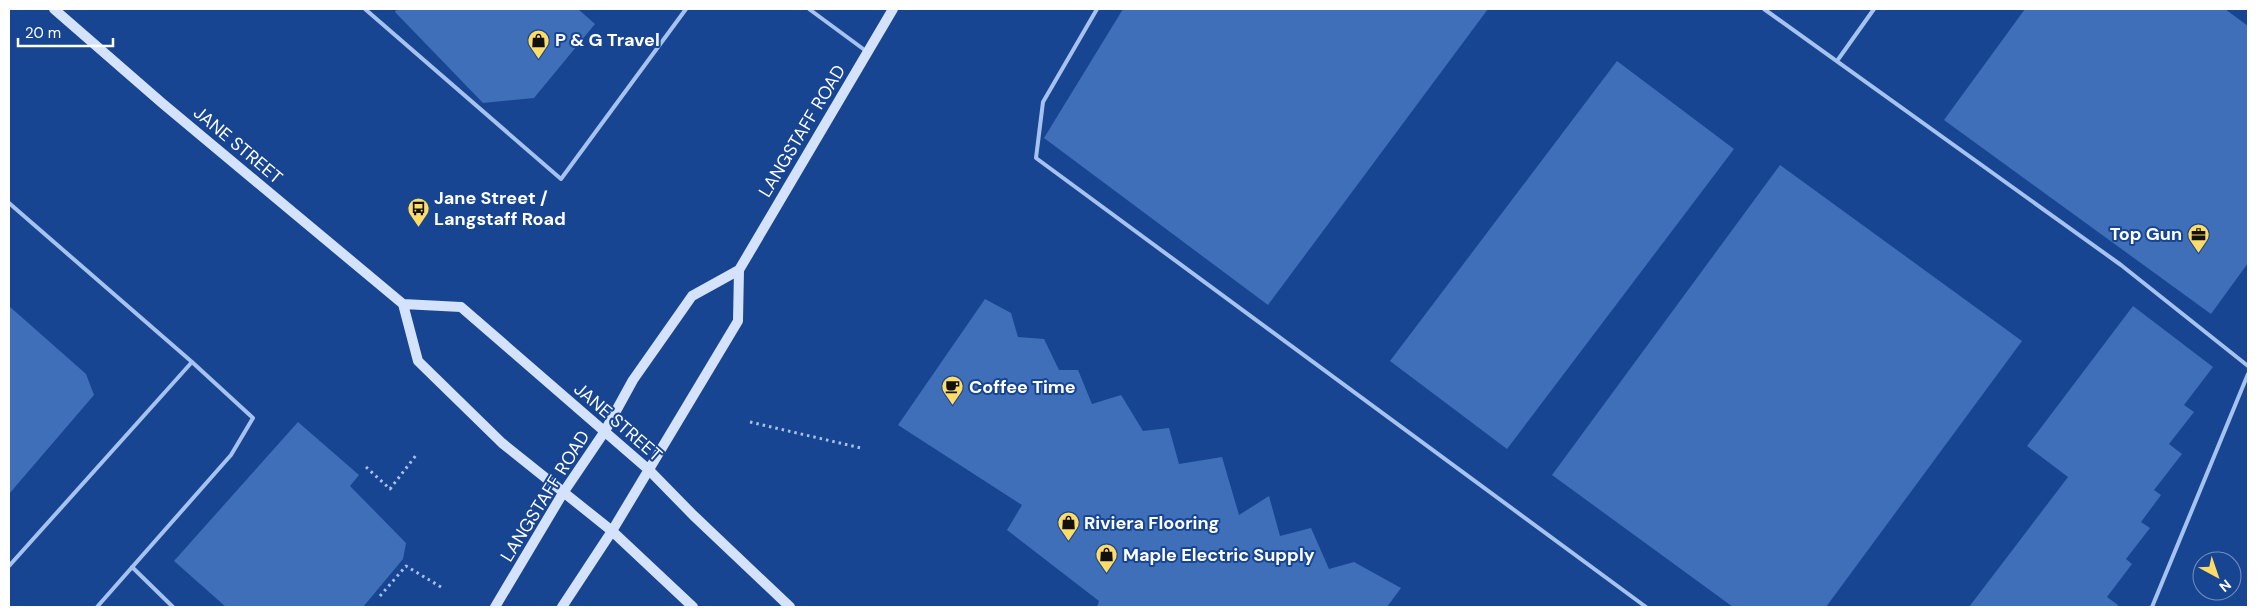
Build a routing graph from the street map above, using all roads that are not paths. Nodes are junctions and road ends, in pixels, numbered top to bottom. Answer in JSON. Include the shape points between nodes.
{"nodes":[{"id":1,"x":54,"y":9,"type":"edge"},
{"id":2,"x":365,"y":9,"type":"edge"},
{"id":3,"x":686,"y":9,"type":"edge"},
{"id":4,"x":809,"y":9,"type":"edge"},
{"id":5,"x":893,"y":9,"type":"edge"},
{"id":6,"x":1097,"y":9,"type":"edge"},
{"id":7,"x":1764,"y":9,"type":"edge"},
{"id":8,"x":1874,"y":9,"type":"edge"},
{"id":9,"x":868,"y":52,"type":"junction"},
{"id":10,"x":1837,"y":61,"type":"junction"},
{"id":11,"x":9,"y":203,"type":"edge"},
{"id":12,"x":739,"y":270,"type":"junction"},
{"id":13,"x":403,"y":304,"type":"junction"},
{"id":14,"x":192,"y":362,"type":"junction"},
{"id":15,"x":2248,"y":366,"type":"edge"},
{"id":16,"x":2248,"y":374,"type":"edge"},
{"id":17,"x":605,"y":431,"type":"junction"},
{"id":18,"x":649,"y":470,"type":"junction"},
{"id":19,"x":563,"y":493,"type":"junction"},
{"id":20,"x":612,"y":531,"type":"junction"},
{"id":21,"x":9,"y":566,"type":"edge"},
{"id":22,"x":132,"y":567,"type":"junction"},
{"id":23,"x":97,"y":607,"type":"edge"},
{"id":24,"x":173,"y":607,"type":"edge"},
{"id":25,"x":495,"y":607,"type":"edge"},
{"id":26,"x":562,"y":607,"type":"edge"},
{"id":27,"x":692,"y":607,"type":"edge"},
{"id":28,"x":790,"y":607,"type":"edge"},
{"id":29,"x":1646,"y":607,"type":"edge"},
{"id":30,"x":2152,"y":607,"type":"edge"}],
"edges":[{"from":1,"to":13,"type":"main road","name":"JANE STREET"},
{"from":2,"to":3,"type":"lane","via":[[561,179]]},
{"from":4,"to":9,"type":"lane"},
{"from":5,"to":9,"type":"main road","name":"LANGSTAFF ROAD"},
{"from":6,"to":29,"type":"lane","via":[[1043,102],[1036,158]]},
{"from":7,"to":10,"type":"lane"},
{"from":8,"to":10,"type":"lane"},
{"from":9,"to":12,"type":"main road","name":"LANGSTAFF ROAD"},
{"from":10,"to":15,"type":"lane","via":[[2121,265]]},
{"from":11,"to":14,"type":"lane"},
{"from":12,"to":17,"type":"main road","name":"LANGSTAFF ROAD","via":[[692,296],[633,380]]},
{"from":12,"to":18,"type":"main road","name":"LANGSTAFF ROAD","via":[[738,321]]},
{"from":13,"to":17,"type":"main road","name":"JANE STREET","via":[[461,307]]},
{"from":13,"to":19,"type":"main road","via":[[418,361],[502,443]]},
{"from":14,"to":21,"type":"lane"},
{"from":14,"to":22,"type":"lane","via":[[253,418],[231,456]]},
{"from":16,"to":30,"type":"lane"},
{"from":17,"to":18,"type":"main road","name":"JANE STREET"},
{"from":17,"to":19,"type":"main road","name":"LANGSTAFF ROAD"},
{"from":18,"to":20,"type":"main road","name":"LANGSTAFF ROAD"},
{"from":18,"to":28,"type":"main road","name":"JANE STREET"},
{"from":19,"to":20,"type":"main road"},
{"from":19,"to":25,"type":"main road","name":"LANGSTAFF ROAD"},
{"from":20,"to":26,"type":"main road","name":"LANGSTAFF ROAD"},
{"from":20,"to":27,"type":"main road"},
{"from":22,"to":23,"type":"lane"},
{"from":22,"to":24,"type":"lane"}]}
